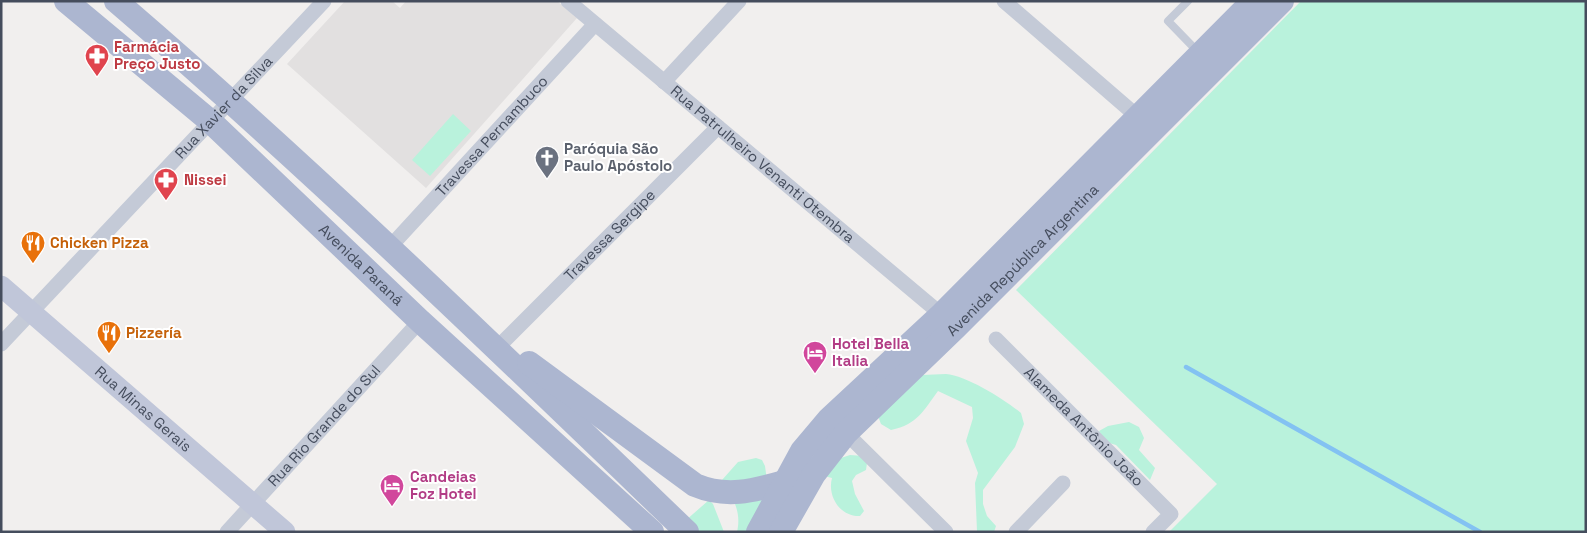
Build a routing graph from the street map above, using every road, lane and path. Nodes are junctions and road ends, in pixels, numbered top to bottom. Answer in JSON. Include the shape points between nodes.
{"nodes":[{"id":1,"x":66,"y":1,"type":"edge"},
{"id":2,"x":116,"y":1,"type":"edge"},
{"id":3,"x":324,"y":1,"type":"edge"},
{"id":4,"x":568,"y":1,"type":"edge"},
{"id":5,"x":739,"y":1,"type":"edge"},
{"id":6,"x":1004,"y":1,"type":"edge"},
{"id":7,"x":1188,"y":1,"type":"edge"},
{"id":8,"x":1253,"y":1,"type":"edge"},
{"id":9,"x":1282,"y":1,"type":"edge"},
{"id":10,"x":595,"y":24,"type":"junction"},
{"id":11,"x":1200,"y":54,"type":"junction"},
{"id":12,"x":664,"y":82,"type":"junction"},
{"id":13,"x":231,"y":100,"type":"junction"},
{"id":14,"x":1138,"y":117,"type":"junction"},
{"id":15,"x":210,"y":121,"type":"junction"},
{"id":16,"x":718,"y":127,"type":"junction"},
{"id":17,"x":389,"y":248,"type":"junction"},
{"id":18,"x":1,"y":286,"type":"edge"},
{"id":19,"x":31,"y":312,"type":"junction"},
{"id":20,"x":949,"y":320,"type":"junction"},
{"id":21,"x":420,"y":321,"type":"junction"},
{"id":22,"x":469,"y":322,"type":"junction"},
{"id":23,"x":996,"y":339,"type":"dead end"},
{"id":24,"x":503,"y":342,"type":"junction"},
{"id":25,"x":1,"y":344,"type":"edge"},
{"id":26,"x":846,"y":433,"type":"junction"},
{"id":27,"x":784,"y":482,"type":"junction"},
{"id":28,"x":1063,"y":483,"type":"dead end"},
{"id":29,"x":616,"y":498,"type":"junction"},
{"id":30,"x":253,"y":504,"type":"junction"},
{"id":31,"x":764,"y":528,"type":"edge"},
{"id":32,"x":227,"y":532,"type":"edge"},
{"id":33,"x":285,"y":532,"type":"edge"},
{"id":34,"x":638,"y":532,"type":"edge"},
{"id":35,"x":652,"y":532,"type":"edge"},
{"id":36,"x":687,"y":532,"type":"edge"},
{"id":37,"x":946,"y":532,"type":"edge"},
{"id":38,"x":1016,"y":532,"type":"edge"},
{"id":39,"x":1153,"y":532,"type":"edge"}],
"edges":[{"from":1,"to":15,"type":"main road","name":"Avenida Paraná"},
{"from":2,"to":13,"type":"main road","name":"Avenida Paraná"},
{"from":3,"to":13,"type":"street","name":"Rua Xavier da Silva"},
{"from":4,"to":10,"type":"street","name":"Rua Patrulheiro Venanti Otembra"},
{"from":5,"to":12,"type":"street"},
{"from":6,"to":14,"type":"street"},
{"from":7,"to":11,"type":"lane","via":[[1168,21]]},
{"from":8,"to":11,"type":"main road","name":"Avenida República Argentina"},
{"from":9,"to":20,"type":"main road","name":"Avenida República Argentina"},
{"from":10,"to":12,"type":"street","name":"Rua Patrulheiro Venanti Otembra"},
{"from":10,"to":17,"type":"street","name":"Travessa Pernambuco"},
{"from":11,"to":14,"type":"main road","name":"Avenida República Argentina"},
{"from":12,"to":16,"type":"street","name":"Rua Patrulheiro Venanti Otembra"},
{"from":13,"to":15,"type":"street","name":"Rua Xavier da Silva"},
{"from":13,"to":17,"type":"main road","name":"Avenida Paraná"},
{"from":14,"to":20,"type":"main road","name":"Avenida República Argentina"},
{"from":15,"to":19,"type":"street","name":"Rua Xavier da Silva"},
{"from":15,"to":21,"type":"main road","name":"Avenida Paraná"},
{"from":16,"to":20,"type":"street","name":"Rua Patrulheiro Venanti Otembra"},
{"from":16,"to":24,"type":"street","name":"Travessa Sergipe"},
{"from":17,"to":22,"type":"main road","name":"Avenida Paraná"},
{"from":18,"to":19,"type":"main road","name":"Rua Minas Gerais"},
{"from":19,"to":25,"type":"street","name":"Rua Xavier da Silva"},
{"from":19,"to":30,"type":"main road","name":"Rua Minas Gerais"},
{"from":20,"to":26,"type":"main road","name":"Avenida República Argentina"},
{"from":20,"to":27,"type":"main road","name":"Avenida República Argentina","via":[[830,420],[802,451]]},
{"from":21,"to":29,"type":"main road","name":"Avenida Paraná"},
{"from":21,"to":30,"type":"street","name":"Rua Rio Grande do Sul"},
{"from":22,"to":24,"type":"main road"},
{"from":22,"to":36,"type":"main road","name":"Avenida Paraná"},
{"from":23,"to":39,"type":"street","name":"Alameda Antônio João","via":[[1171,514]]},
{"from":24,"to":27,"type":"main road","via":[[694,485],[711,492],[732,494]]},
{"from":26,"to":31,"type":"main road","name":"Avenida República Argentina","via":[[814,474]]},
{"from":26,"to":37,"type":"street"},
{"from":27,"to":31,"type":"main road","name":"Avenida República Argentina"},
{"from":28,"to":38,"type":"street"},
{"from":29,"to":34,"type":"main road"},
{"from":29,"to":35,"type":"main road","name":"Avenida Paraná"},
{"from":30,"to":32,"type":"street","name":"Rua Rio Grande do Sul"},
{"from":30,"to":33,"type":"main road","name":"Rua Minas Gerais"}]}
